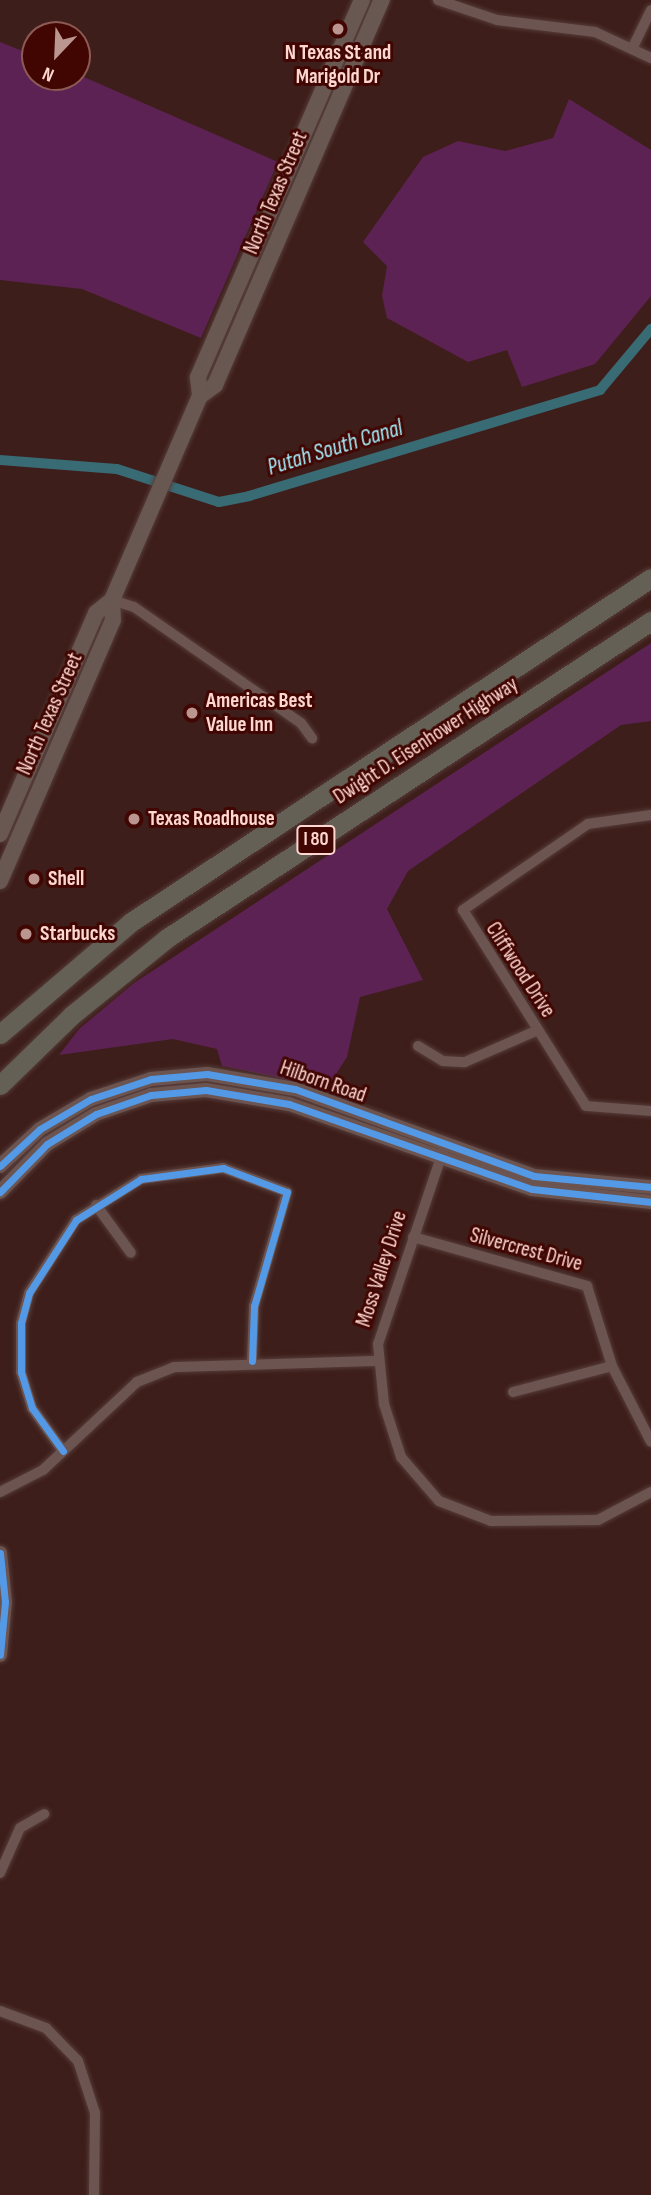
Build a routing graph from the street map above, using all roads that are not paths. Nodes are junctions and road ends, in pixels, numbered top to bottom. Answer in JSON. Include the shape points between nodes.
{"nodes":[{"id":1,"x":362,"y":0,"type":"edge"},
{"id":2,"x":382,"y":0,"type":"edge"},
{"id":3,"x":438,"y":0,"type":"edge"},
{"id":4,"x":651,"y":10,"type":"edge"},
{"id":5,"x":633,"y":47,"type":"junction"},
{"id":6,"x":651,"y":58,"type":"edge"},
{"id":7,"x":200,"y":396,"type":"junction"},
{"id":8,"x":651,"y":578,"type":"edge"},
{"id":9,"x":112,"y":600,"type":"junction"},
{"id":10,"x":651,"y":621,"type":"edge"},
{"id":11,"x":312,"y":738,"type":"dead end"},
{"id":12,"x":651,"y":815,"type":"edge"},
{"id":13,"x":0,"y":834,"type":"edge"},
{"id":14,"x":0,"y":881,"type":"edge"},
{"id":15,"x":536,"y":1031,"type":"junction"},
{"id":16,"x":0,"y":1034,"type":"edge"},
{"id":17,"x":418,"y":1046,"type":"dead end"},
{"id":18,"x":0,"y":1085,"type":"edge"},
{"id":19,"x":651,"y":1111,"type":"edge"},
{"id":20,"x":442,"y":1153,"type":"junction"},
{"id":21,"x":0,"y":1166,"type":"edge"},
{"id":22,"x":651,"y":1187,"type":"edge"},
{"id":23,"x":0,"y":1192,"type":"edge"},
{"id":24,"x":651,"y":1202,"type":"edge"},
{"id":25,"x":96,"y":1205,"type":"junction"},
{"id":26,"x":413,"y":1237,"type":"junction"},
{"id":27,"x":131,"y":1253,"type":"dead end"},
{"id":28,"x":252,"y":1361,"type":"junction"},
{"id":29,"x":377,"y":1362,"type":"junction"},
{"id":30,"x":612,"y":1366,"type":"junction"},
{"id":31,"x":513,"y":1392,"type":"dead end"},
{"id":32,"x":651,"y":1443,"type":"edge"},
{"id":33,"x":63,"y":1451,"type":"junction"},
{"id":34,"x":0,"y":1492,"type":"edge"},
{"id":35,"x":651,"y":1492,"type":"edge"},
{"id":36,"x":0,"y":1553,"type":"edge"},
{"id":37,"x":0,"y":1656,"type":"edge"},
{"id":38,"x":44,"y":1814,"type":"dead end"},
{"id":39,"x":0,"y":1873,"type":"edge"},
{"id":40,"x":0,"y":2011,"type":"edge"},
{"id":41,"x":94,"y":2195,"type":"edge"}],
"edges":[{"from":1,"to":7,"type":"main road","name":"North Texas Street","via":[[198,377]]},
{"from":2,"to":7,"type":"main road","name":"North Texas Street","via":[[215,385]]},
{"from":3,"to":5,"type":"street","via":[[497,20],[596,32]]},
{"from":4,"to":5,"type":"street"},
{"from":5,"to":6,"type":"street"},
{"from":7,"to":9,"type":"main road","name":"North Texas Street"},
{"from":8,"to":16,"type":"highway","name":"Dwight D. Eisenhower Highway","number":"I 80","via":[[131,922]]},
{"from":9,"to":11,"type":"street","via":[[134,607],[294,717]]},
{"from":9,"to":13,"type":"main road","name":"North Texas Street","via":[[96,613]]},
{"from":9,"to":14,"type":"main road","name":"North Texas Street","via":[[113,620]]},
{"from":10,"to":18,"type":"highway","name":"Dwight D. Eisenhower Highway","number":"I 80","via":[[167,938],[72,1015]]},
{"from":12,"to":15,"type":"street","name":"Cliffwood Drive","via":[[588,824],[463,911]]},
{"from":15,"to":17,"type":"street","via":[[465,1062],[443,1061]]},
{"from":15,"to":19,"type":"street","name":"Cliffwood Drive","via":[[586,1106]]},
{"from":20,"to":21,"type":"street","name":"Hilborn Road","via":[[270,1082],[183,1074],[90,1099],[40,1129]]},
{"from":20,"to":22,"type":"street","name":"Hilborn Road","via":[[534,1176]]},
{"from":20,"to":23,"type":"street","name":"Hilborn Road","via":[[266,1097],[184,1090],[119,1105],[77,1124],[28,1160]]},
{"from":20,"to":24,"type":"street","name":"Hilborn Road","via":[[560,1195]]},
{"from":20,"to":26,"type":"street","name":"Moss Valley Drive"},
{"from":25,"to":27,"type":"street"},
{"from":25,"to":28,"type":"street","via":[[141,1179],[191,1168],[252,1174],[287,1192],[254,1306]]},
{"from":25,"to":33,"type":"street","via":[[42,1265],[21,1323],[21,1372],[32,1408]]},
{"from":26,"to":29,"type":"street","name":"Moss Valley Drive"},
{"from":26,"to":30,"type":"street","name":"Silvercrest Drive","via":[[587,1286]]},
{"from":28,"to":29,"type":"street"},
{"from":28,"to":33,"type":"street","via":[[174,1367],[137,1382]]},
{"from":29,"to":35,"type":"street","name":"Moss Valley Drive","via":[[401,1457],[417,1483],[456,1512],[491,1521],[598,1520]]},
{"from":30,"to":31,"type":"street"},
{"from":30,"to":32,"type":"street","name":"Silvercrest Drive"},
{"from":33,"to":34,"type":"street","via":[[43,1470]]},
{"from":36,"to":37,"type":"street","via":[[5,1602]]},
{"from":38,"to":39,"type":"street","via":[[20,1828]]},
{"from":40,"to":41,"type":"street","via":[[46,2028],[78,2061],[95,2113]]}]}
